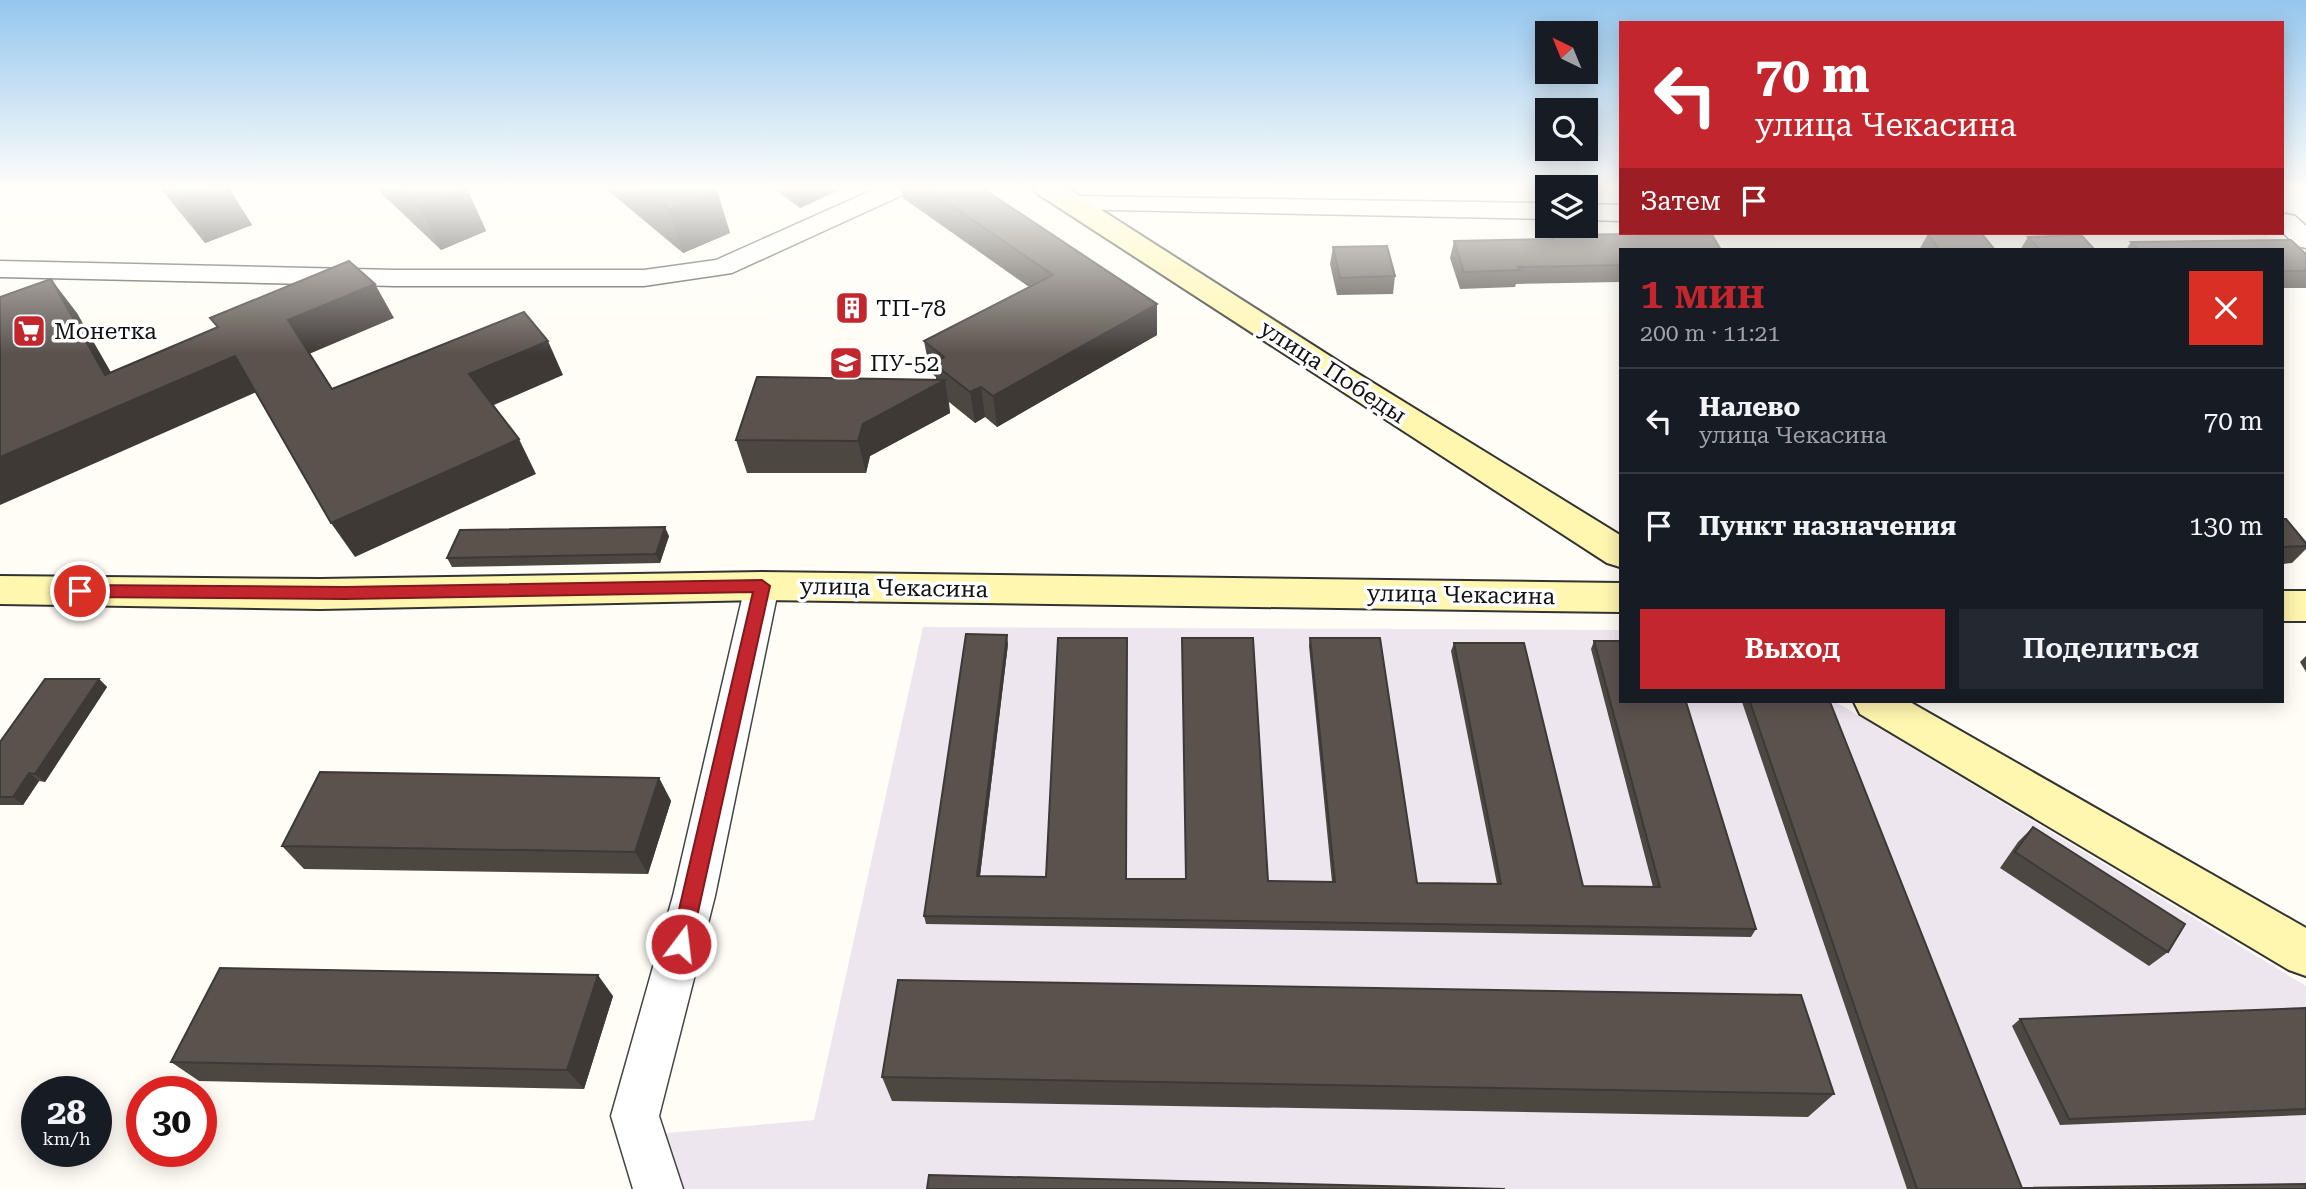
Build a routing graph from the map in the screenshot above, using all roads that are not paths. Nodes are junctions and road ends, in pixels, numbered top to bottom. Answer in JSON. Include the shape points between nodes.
{"nodes":[{"id":1,"x":774,"y":243,"type":"edge"},
{"id":2,"x":1133,"y":243,"type":"edge"},
{"id":3,"x":0,"y":269,"type":"edge"},
{"id":4,"x":1619,"y":552,"type":"edge"},
{"id":5,"x":762,"y":586,"type":"junction"},
{"id":6,"x":0,"y":590,"type":"edge"},
{"id":7,"x":1619,"y":598,"type":"edge"},
{"id":8,"x":2284,"y":606,"type":"edge"},
{"id":9,"x":2306,"y":606,"type":"edge"},
{"id":10,"x":1877,"y":703,"type":"edge"},
{"id":11,"x":2306,"y":954,"type":"edge"},
{"id":12,"x":658,"y":1189,"type":"edge"}],
"edges":[{"from":1,"to":3,"type":"street","via":[[722,267],[644,278]]},
{"from":2,"to":4,"type":"street","name":"улица Победы"},
{"from":5,"to":6,"type":"street","name":"улица Чекасина","via":[[344,593]]},
{"from":5,"to":7,"type":"street","name":"улица Чекасина"},
{"from":5,"to":12,"type":"street","via":[[694,895],[635,1116]]},
{"from":8,"to":9,"type":"street"},
{"from":10,"to":11,"type":"street"}]}
